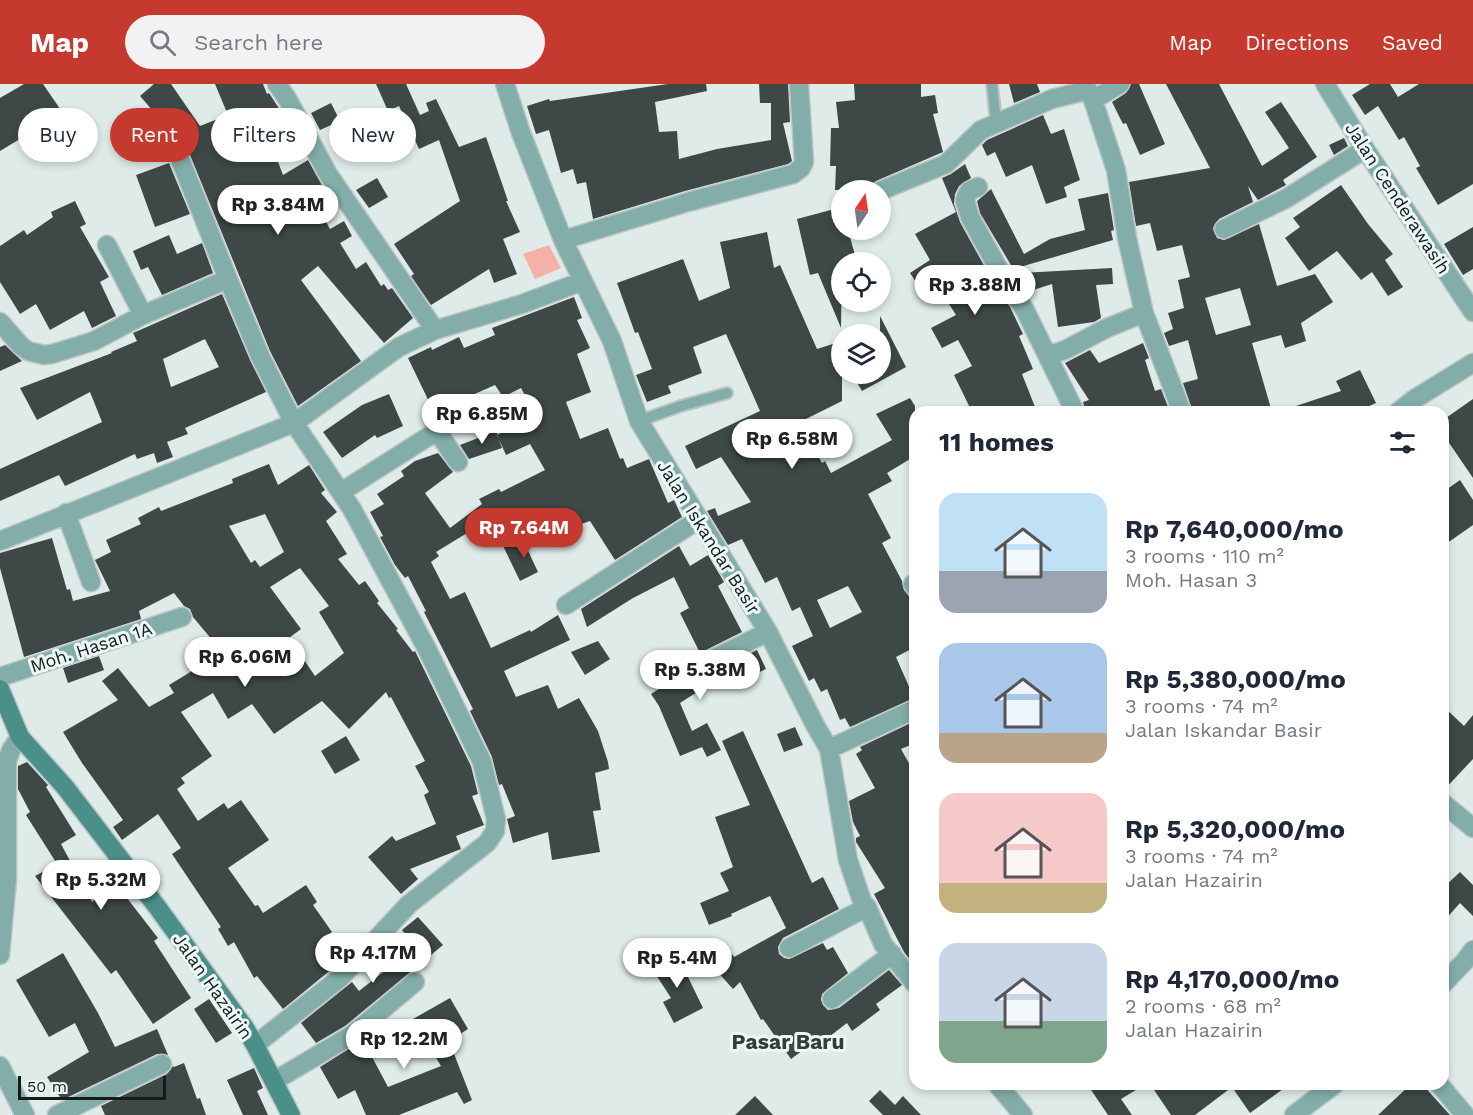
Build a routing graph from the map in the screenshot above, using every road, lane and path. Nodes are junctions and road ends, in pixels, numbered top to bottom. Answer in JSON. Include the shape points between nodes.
{"nodes":[{"id":1,"x":277,"y":84,"type":"edge"},
{"id":2,"x":505,"y":84,"type":"edge"},
{"id":3,"x":799,"y":84,"type":"edge"},
{"id":4,"x":992,"y":84,"type":"edge"},
{"id":5,"x":1120,"y":84,"type":"edge"},
{"id":6,"x":1325,"y":84,"type":"edge"},
{"id":7,"x":1089,"y":91,"type":"edge"},
{"id":8,"x":996,"y":122,"type":"junction"},
{"id":9,"x":1365,"y":149,"type":"junction"},
{"id":10,"x":181,"y":162,"type":"edge"},
{"id":11,"x":891,"y":186,"type":"edge"},
{"id":12,"x":978,"y":187,"type":"dead end"},
{"id":13,"x":1224,"y":229,"type":"dead end"},
{"id":14,"x":563,"y":240,"type":"junction"},
{"id":15,"x":107,"y":245,"type":"dead end"},
{"id":16,"x":228,"y":279,"type":"junction"},
{"id":17,"x":583,"y":281,"type":"junction"},
{"id":18,"x":1473,"y":312,"type":"edge"},
{"id":19,"x":1144,"y":313,"type":"junction"},
{"id":20,"x":143,"y":315,"type":"junction"},
{"id":21,"x":0,"y":322,"type":"edge"},
{"id":22,"x":435,"y":330,"type":"junction"},
{"id":23,"x":1049,"y":355,"type":"junction"},
{"id":24,"x":1473,"y":363,"type":"edge"},
{"id":25,"x":727,"y":393,"type":"dead end"},
{"id":26,"x":1072,"y":406,"type":"edge"},
{"id":27,"x":1180,"y":406,"type":"edge"},
{"id":28,"x":1406,"y":406,"type":"edge"},
{"id":29,"x":639,"y":421,"type":"junction"},
{"id":30,"x":294,"y":423,"type":"junction"},
{"id":31,"x":458,"y":462,"type":"dead end"},
{"id":32,"x":340,"y":492,"type":"junction"},
{"id":33,"x":66,"y":513,"type":"junction"},
{"id":34,"x":698,"y":520,"type":"junction"},
{"id":35,"x":0,"y":541,"type":"edge"},
{"id":36,"x":91,"y":582,"type":"dead end"},
{"id":37,"x":566,"y":605,"type":"dead end"},
{"id":38,"x":182,"y":617,"type":"dead end"},
{"id":39,"x":768,"y":632,"type":"junction"},
{"id":40,"x":705,"y":663,"type":"dead end"},
{"id":41,"x":0,"y":677,"type":"edge"},
{"id":42,"x":0,"y":689,"type":"edge"},
{"id":43,"x":909,"y":712,"type":"edge"},
{"id":44,"x":20,"y":737,"type":"junction"},
{"id":45,"x":829,"y":749,"type":"junction"},
{"id":46,"x":1449,"y":808,"type":"edge"},
{"id":47,"x":1473,"y":828,"type":"edge"},
{"id":48,"x":867,"y":907,"type":"junction"},
{"id":49,"x":789,"y":948,"type":"dead end"},
{"id":50,"x":892,"y":954,"type":"junction"},
{"id":51,"x":0,"y":955,"type":"edge"},
{"id":52,"x":1470,"y":959,"type":"edge"},
{"id":53,"x":909,"y":976,"type":"edge"},
{"id":54,"x":1449,"y":978,"type":"edge"},
{"id":55,"x":415,"y":982,"type":"dead end"},
{"id":56,"x":832,"y":999,"type":"dead end"},
{"id":57,"x":255,"y":1045,"type":"junction"},
{"id":58,"x":162,"y":1064,"type":"dead end"},
{"id":59,"x":0,"y":1066,"type":"edge"},
{"id":60,"x":274,"y":1081,"type":"junction"},
{"id":61,"x":1002,"y":1090,"type":"edge"},
{"id":62,"x":1327,"y":1090,"type":"edge"},
{"id":63,"x":1444,"y":1090,"type":"edge"},
{"id":64,"x":25,"y":1115,"type":"edge"},
{"id":65,"x":57,"y":1115,"type":"edge"},
{"id":66,"x":291,"y":1115,"type":"edge"},
{"id":67,"x":1023,"y":1115,"type":"edge"},
{"id":68,"x":1294,"y":1115,"type":"edge"},
{"id":69,"x":1465,"y":1115,"type":"edge"}],
"edges":[{"from":1,"to":22,"type":"street","via":[[328,174]]},
{"from":2,"to":14,"type":"street","name":"Jalan Iskandar Basir"},
{"from":3,"to":14,"type":"street","via":[[804,160],[799,171]]},
{"from":4,"to":8,"type":"lane"},
{"from":5,"to":7,"type":"street"},
{"from":6,"to":9,"type":"street","name":"Jalan Cenderawasih"},
{"from":7,"to":8,"type":"street","via":[[1052,99]]},
{"from":7,"to":19,"type":"street","via":[[1116,170]]},
{"from":8,"to":11,"type":"street","via":[[977,132],[946,164]]},
{"from":9,"to":13,"type":"street","via":[[1287,198]]},
{"from":9,"to":18,"type":"street","name":"Jalan Cenderawasih"},
{"from":10,"to":16,"type":"street"},
{"from":12,"to":23,"type":"street","via":[[966,197],[970,217]]},
{"from":14,"to":17,"type":"street","name":"Jalan Iskandar Basir"},
{"from":15,"to":20,"type":"street"},
{"from":16,"to":20,"type":"street"},
{"from":16,"to":30,"type":"street"},
{"from":17,"to":22,"type":"street"},
{"from":17,"to":29,"type":"street","name":"Jalan Iskandar Basir","via":[[612,341]]},
{"from":19,"to":23,"type":"street"},
{"from":19,"to":27,"type":"street"},
{"from":20,"to":21,"type":"street","via":[[94,341],[44,355],[21,346]]},
{"from":22,"to":30,"type":"street","via":[[399,347]]},
{"from":23,"to":26,"type":"street"},
{"from":24,"to":28,"type":"street"},
{"from":25,"to":29,"type":"lane"},
{"from":29,"to":34,"type":"street","name":"Jalan Iskandar Basir"},
{"from":30,"to":32,"type":"street"},
{"from":30,"to":33,"type":"street"},
{"from":31,"to":32,"type":"street","via":[[437,430]]},
{"from":32,"to":57,"type":"street","via":[[422,639],[482,762],[496,813],[495,831],[472,856],[409,904],[340,978]]},
{"from":33,"to":35,"type":"street"},
{"from":33,"to":36,"type":"street"},
{"from":34,"to":37,"type":"street"},
{"from":34,"to":39,"type":"street","name":"Jalan Iskandar Basir"},
{"from":38,"to":41,"type":"street","name":"Moh. Hasan 1A"},
{"from":39,"to":40,"type":"street"},
{"from":39,"to":45,"type":"street","name":"Jalan Iskandar Basir"},
{"from":42,"to":44,"type":"main road","name":"Jalan Hazairin"},
{"from":43,"to":45,"type":"street"},
{"from":44,"to":51,"type":"street","via":[[7,760],[7,879]]},
{"from":44,"to":57,"type":"main road","name":"Jalan Hazairin","via":[[65,787],[158,908]]},
{"from":45,"to":48,"type":"street","name":"Jalan Iskandar Basir","via":[[848,860]]},
{"from":46,"to":47,"type":"street"},
{"from":48,"to":49,"type":"street"},
{"from":48,"to":50,"type":"street","name":"Jalan Iskandar Basir","via":[[883,944]]},
{"from":50,"to":53,"type":"street","name":"Jalan Iskandar Basir"},
{"from":50,"to":56,"type":"street"},
{"from":52,"to":54,"type":"street"},
{"from":55,"to":60,"type":"street","via":[[352,1035]]},
{"from":57,"to":60,"type":"main road","name":"Jalan Hazairin"},
{"from":58,"to":65,"type":"street"},
{"from":59,"to":64,"type":"street"},
{"from":60,"to":66,"type":"main road","name":"Jalan Hazairin"},
{"from":61,"to":67,"type":"street"},
{"from":62,"to":68,"type":"street"},
{"from":63,"to":69,"type":"street"}]}
